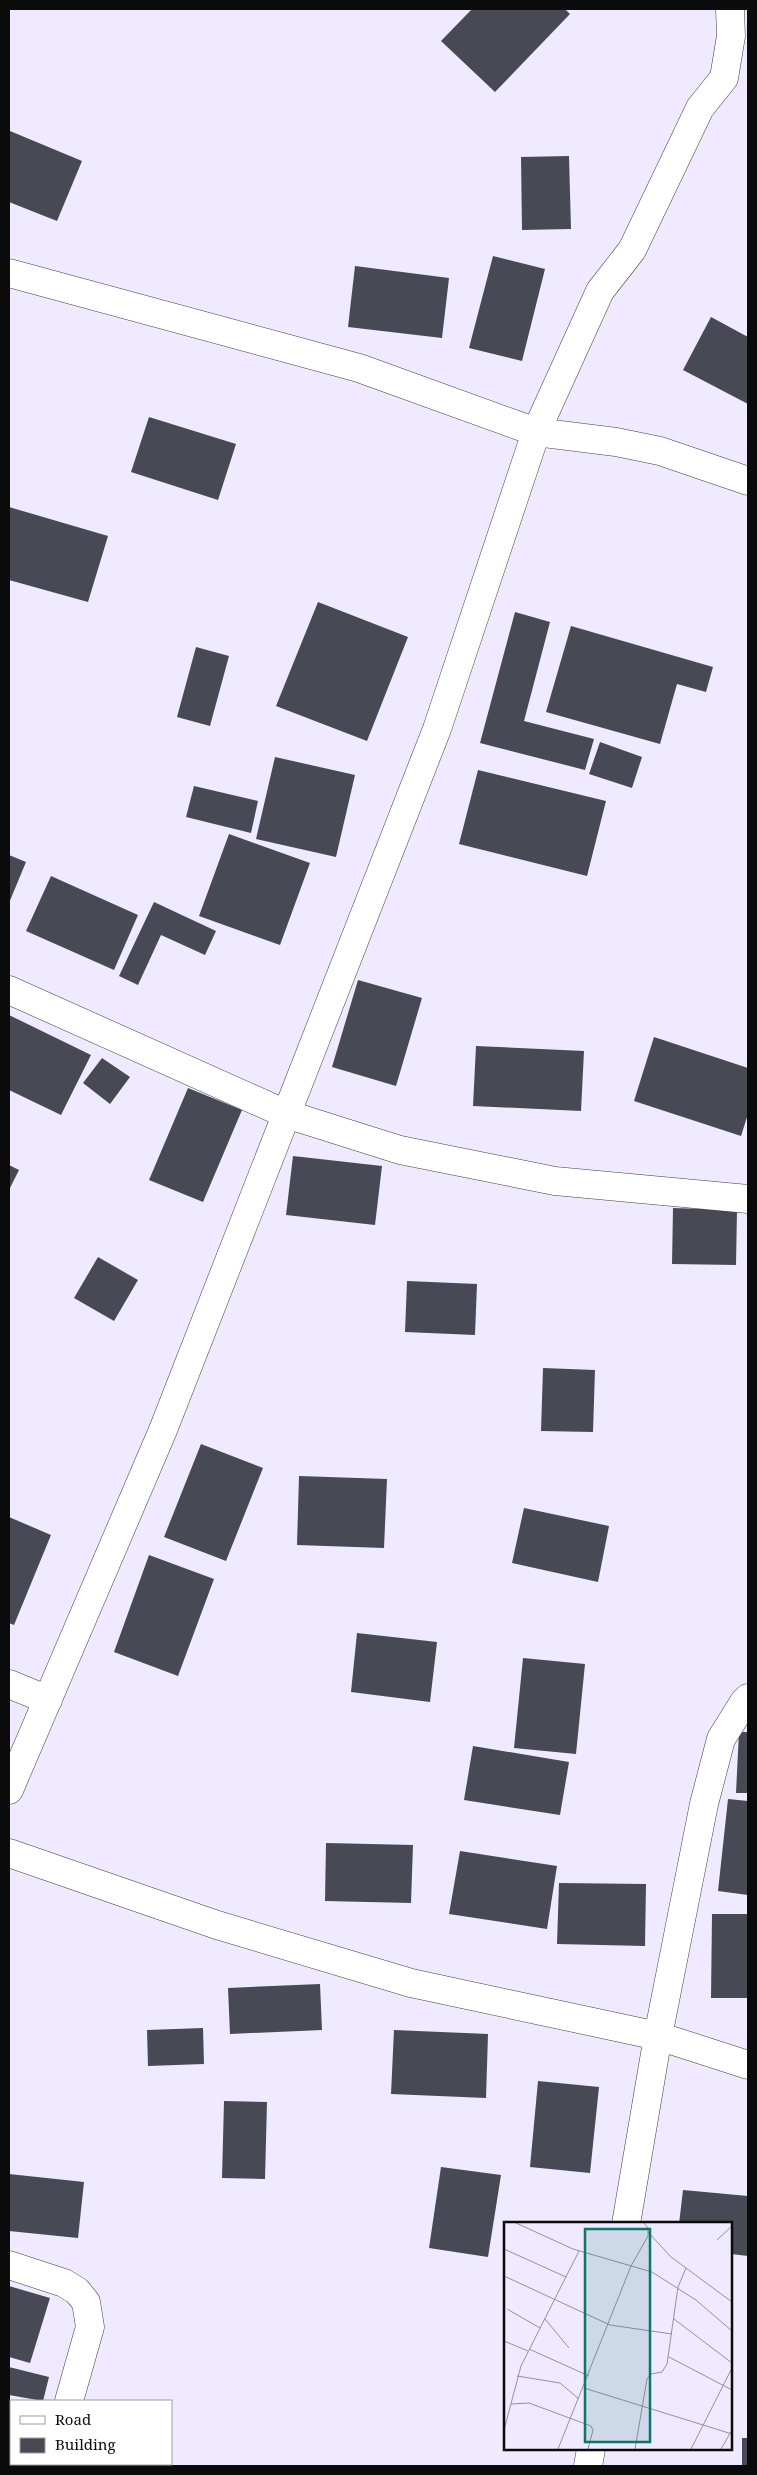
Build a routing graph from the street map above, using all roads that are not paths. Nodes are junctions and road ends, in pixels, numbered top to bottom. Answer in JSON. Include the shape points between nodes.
{"nodes":[{"id":1,"x":730,"y":9,"type":"edge"},
{"id":2,"x":740,"y":46,"type":"edge"},
{"id":3,"x":9,"y":273,"type":"edge"},
{"id":4,"x":536,"y":432,"type":"junction"},
{"id":5,"x":748,"y":481,"type":"edge"},
{"id":6,"x":9,"y":990,"type":"edge"},
{"id":7,"x":286,"y":1114,"type":"junction"},
{"id":8,"x":748,"y":1199,"type":"edge"},
{"id":9,"x":9,"y":1684,"type":"edge"},
{"id":10,"x":748,"y":1698,"type":"edge"},
{"id":11,"x":48,"y":1700,"type":"junction"},
{"id":12,"x":9,"y":1790,"type":"edge"},
{"id":13,"x":9,"y":1853,"type":"edge"},
{"id":14,"x":658,"y":2036,"type":"junction"},
{"id":15,"x":748,"y":2065,"type":"edge"},
{"id":16,"x":626,"y":2222,"type":"edge"},
{"id":17,"x":9,"y":2265,"type":"edge"},
{"id":18,"x":69,"y":2400,"type":"edge"},
{"id":19,"x":591,"y":2450,"type":"edge"},
{"id":20,"x":588,"y":2466,"type":"edge"}],
"edges":[{"from":1,"to":2,"type":"street"},
{"from":2,"to":4,"type":"street","via":[[724,78],[700,108],[632,250],[600,291]]},
{"from":3,"to":4,"type":"street","via":[[359,368]]},
{"from":4,"to":5,"type":"street","via":[[660,451]]},
{"from":4,"to":7,"type":"street","via":[[437,729]]},
{"from":6,"to":7,"type":"street"},
{"from":7,"to":8,"type":"street","via":[[400,1150],[468,1165],[555,1181]]},
{"from":7,"to":11,"type":"street","via":[[163,1430]]},
{"from":9,"to":11,"type":"street"},
{"from":10,"to":14,"type":"street","via":[[721,1739],[704,1804]]},
{"from":11,"to":12,"type":"street"},
{"from":13,"to":14,"type":"street","via":[[217,1925],[411,1983]]},
{"from":14,"to":15,"type":"street"},
{"from":14,"to":16,"type":"street"},
{"from":17,"to":18,"type":"street","via":[[64,2284],[77,2291],[86,2302],[90,2327]]},
{"from":19,"to":20,"type":"street"}]}
